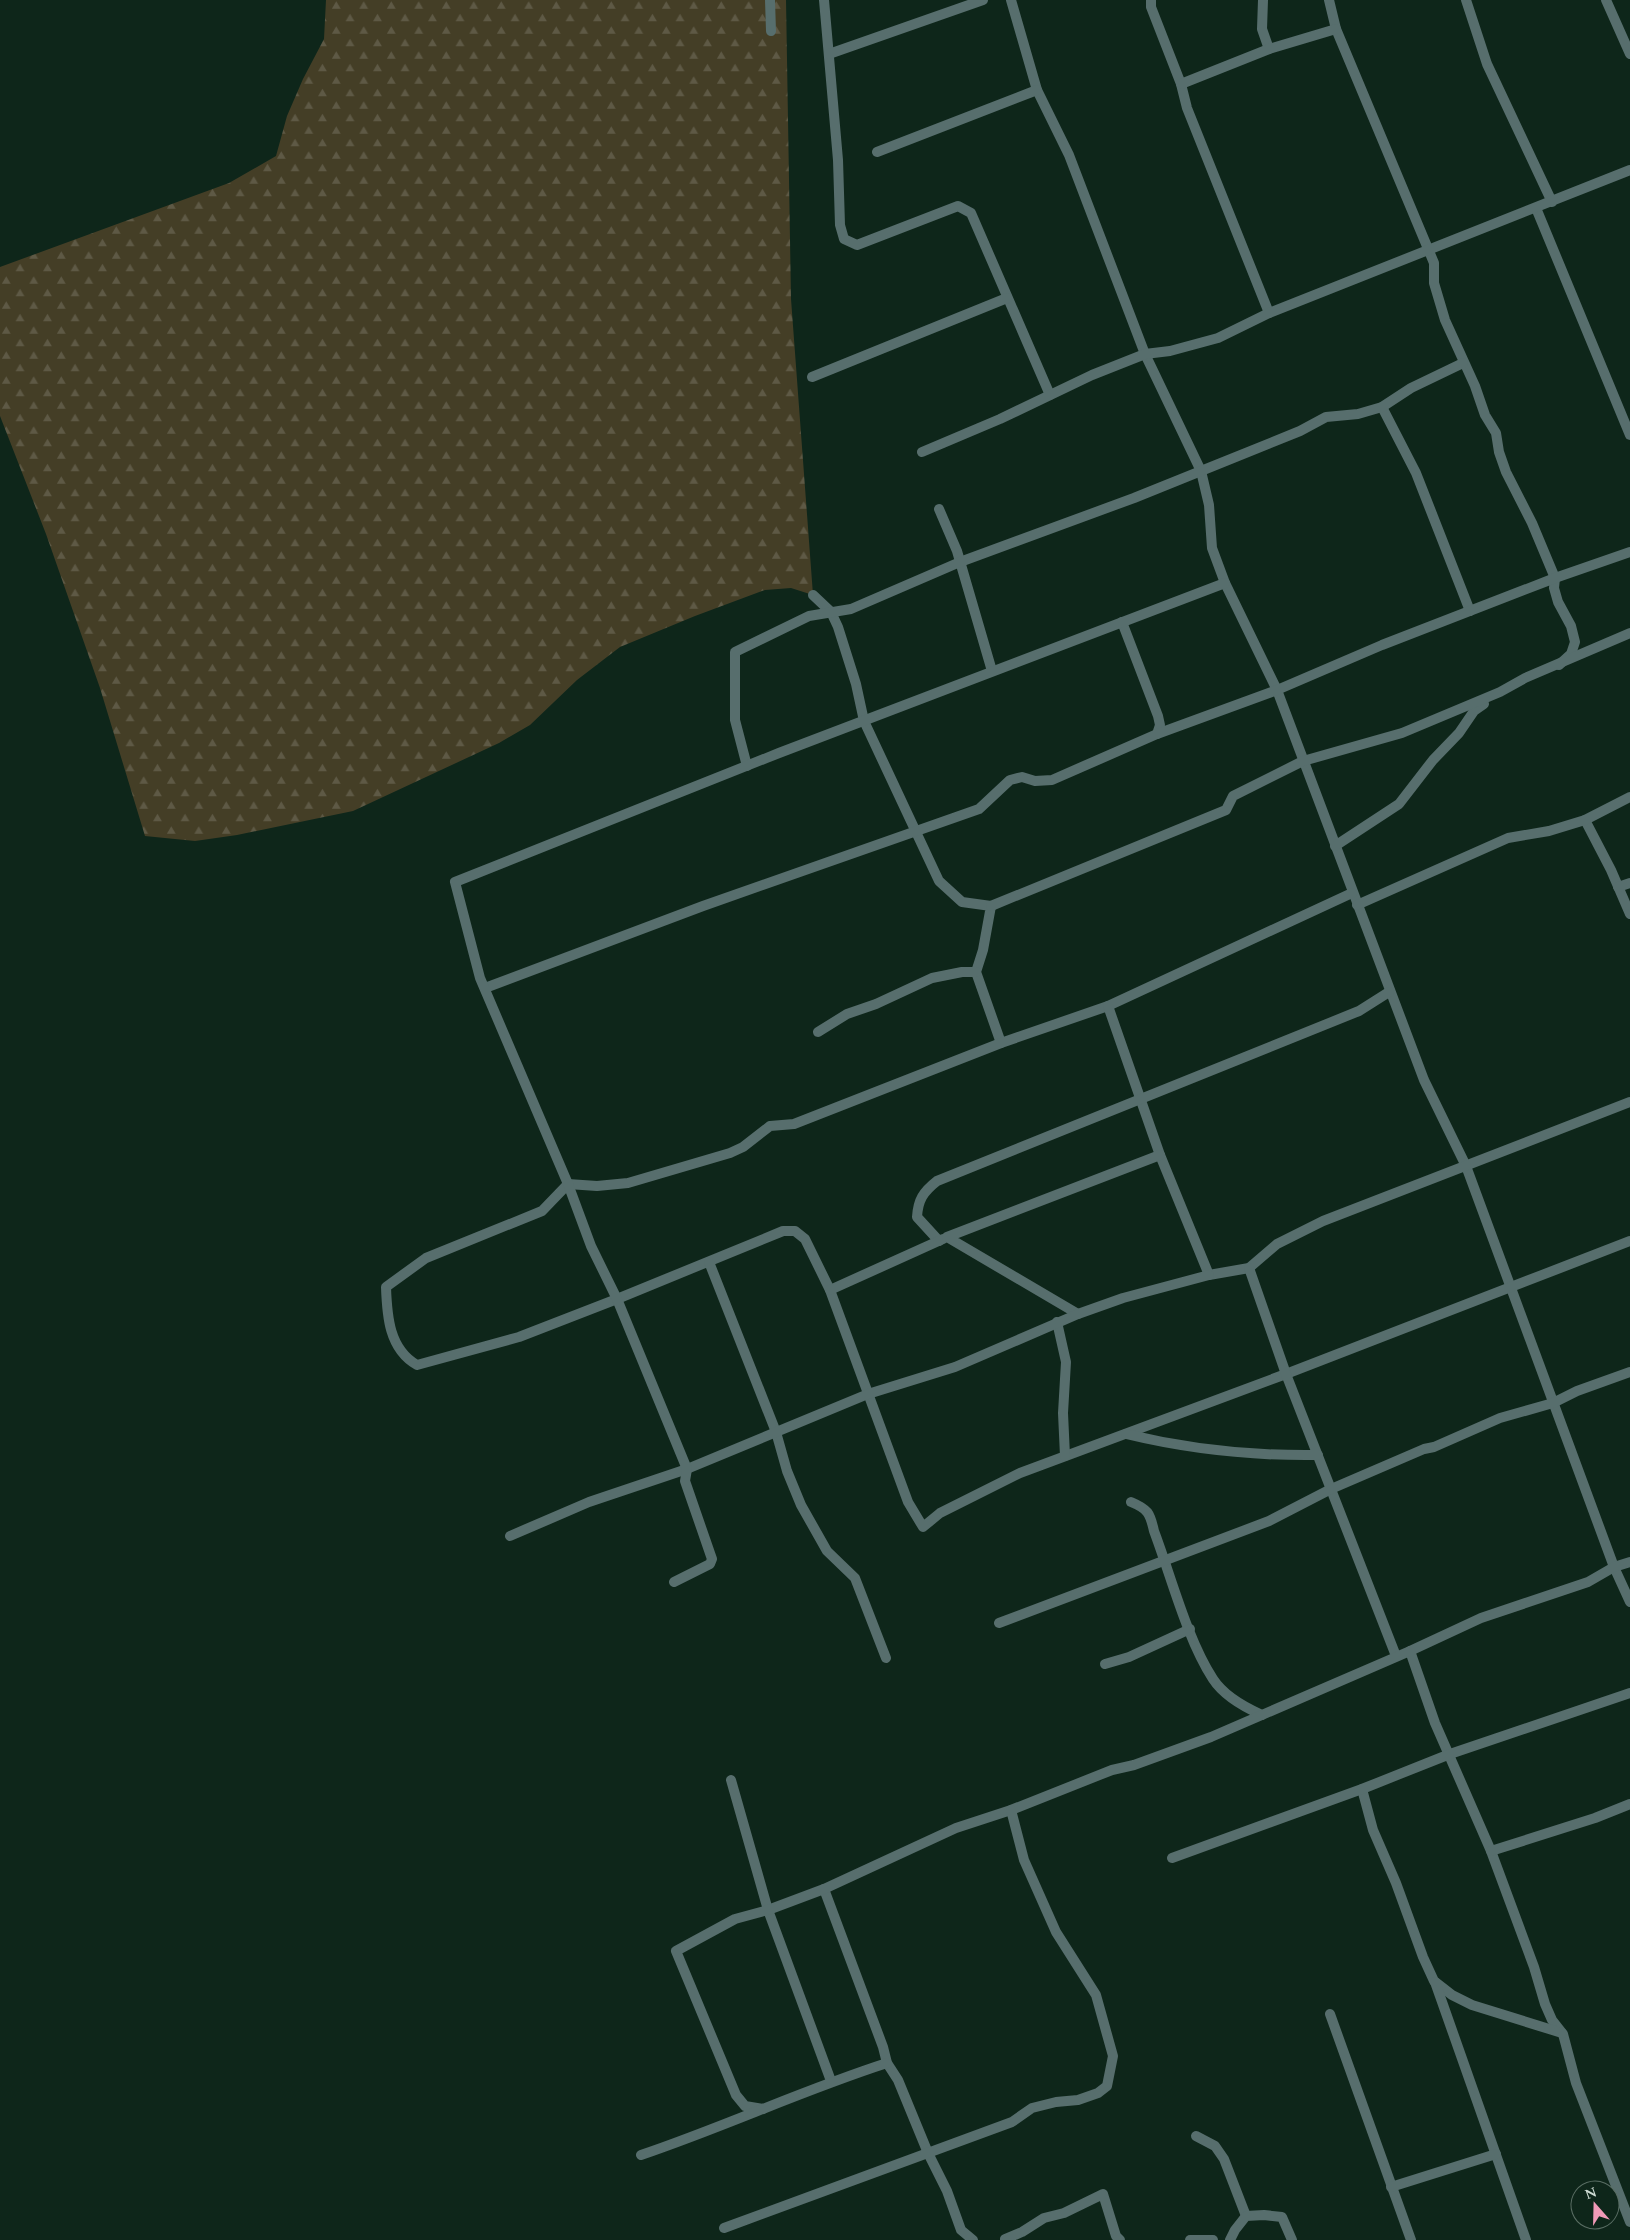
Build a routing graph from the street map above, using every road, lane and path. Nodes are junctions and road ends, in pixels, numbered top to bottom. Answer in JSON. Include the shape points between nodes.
{"nodes":[{"id":1,"x":770,"y":0,"type":"edge"},
{"id":2,"x":824,"y":0,"type":"edge"},
{"id":3,"x":983,"y":0,"type":"edge"},
{"id":4,"x":1011,"y":0,"type":"edge"},
{"id":5,"x":1151,"y":0,"type":"edge"},
{"id":6,"x":1263,"y":0,"type":"edge"},
{"id":7,"x":1329,"y":0,"type":"edge"},
{"id":8,"x":1466,"y":0,"type":"edge"},
{"id":9,"x":1606,"y":0,"type":"edge"},
{"id":10,"x":1336,"y":29,"type":"junction"},
{"id":11,"x":771,"y":31,"type":"dead end"},
{"id":12,"x":1269,"y":49,"type":"junction"},
{"id":13,"x":829,"y":54,"type":"junction"},
{"id":14,"x":1630,"y":54,"type":"edge"},
{"id":15,"x":1181,"y":84,"type":"junction"},
{"id":16,"x":1037,"y":90,"type":"junction"},
{"id":17,"x":878,"y":152,"type":"dead end"},
{"id":18,"x":1630,"y":170,"type":"edge"},
{"id":19,"x":1552,"y":202,"type":"junction"},
{"id":20,"x":1536,"y":208,"type":"junction"},
{"id":21,"x":1429,"y":250,"type":"junction"},
{"id":22,"x":1007,"y":298,"type":"junction"},
{"id":23,"x":1269,"y":313,"type":"junction"},
{"id":24,"x":1145,"y":354,"type":"junction"},
{"id":25,"x":1463,"y":363,"type":"junction"},
{"id":26,"x":812,"y":377,"type":"dead end"},
{"id":27,"x":1050,"y":395,"type":"junction"},
{"id":28,"x":1382,"y":407,"type":"junction"},
{"id":29,"x":1630,"y":435,"type":"edge"},
{"id":30,"x":922,"y":452,"type":"dead end"},
{"id":31,"x":1201,"y":471,"type":"junction"},
{"id":32,"x":939,"y":509,"type":"dead end"},
{"id":33,"x":1630,"y":552,"type":"edge"},
{"id":34,"x":960,"y":562,"type":"junction"},
{"id":35,"x":1555,"y":578,"type":"junction"},
{"id":36,"x":1226,"y":583,"type":"junction"},
{"id":37,"x":813,"y":595,"type":"dead end"},
{"id":38,"x":1470,"y":610,"type":"junction"},
{"id":39,"x":831,"y":612,"type":"junction"},
{"id":40,"x":1122,"y":622,"type":"junction"},
{"id":41,"x":1630,"y":633,"type":"edge"},
{"id":42,"x":1559,"y":665,"type":"junction"},
{"id":43,"x":992,"y":671,"type":"junction"},
{"id":44,"x":1277,"y":690,"type":"junction"},
{"id":45,"x":1500,"y":692,"type":"junction"},
{"id":46,"x":864,"y":721,"type":"junction"},
{"id":47,"x":1157,"y":734,"type":"junction"},
{"id":48,"x":1303,"y":761,"type":"junction"},
{"id":49,"x":747,"y":766,"type":"junction"},
{"id":50,"x":1630,"y":797,"type":"edge"},
{"id":51,"x":1585,"y":820,"type":"junction"},
{"id":52,"x":915,"y":831,"type":"junction"},
{"id":53,"x":1335,"y":846,"type":"junction"},
{"id":54,"x":1630,"y":882,"type":"edge"},
{"id":55,"x":1618,"y":887,"type":"junction"},
{"id":56,"x":1352,"y":894,"type":"junction"},
{"id":57,"x":1357,"y":905,"type":"junction"},
{"id":58,"x":991,"y":906,"type":"junction"},
{"id":59,"x":1630,"y":914,"type":"edge"},
{"id":60,"x":976,"y":972,"type":"junction"},
{"id":61,"x":485,"y":988,"type":"junction"},
{"id":62,"x":1389,"y":992,"type":"junction"},
{"id":63,"x":1108,"y":1006,"type":"junction"},
{"id":64,"x":818,"y":1032,"type":"dead end"},
{"id":65,"x":1001,"y":1042,"type":"junction"},
{"id":66,"x":1141,"y":1098,"type":"junction"},
{"id":67,"x":1630,"y":1102,"type":"edge"},
{"id":68,"x":1160,"y":1155,"type":"junction"},
{"id":69,"x":1466,"y":1166,"type":"junction"},
{"id":70,"x":568,"y":1184,"type":"junction"},
{"id":71,"x":943,"y":1239,"type":"junction"},
{"id":72,"x":1630,"y":1241,"type":"edge"},
{"id":73,"x":708,"y":1262,"type":"junction"},
{"id":74,"x":1249,"y":1268,"type":"junction"},
{"id":75,"x":1209,"y":1275,"type":"junction"},
{"id":76,"x":1511,"y":1286,"type":"junction"},
{"id":77,"x":830,"y":1290,"type":"junction"},
{"id":78,"x":617,"y":1299,"type":"junction"},
{"id":79,"x":1078,"y":1314,"type":"junction"},
{"id":80,"x":1057,"y":1322,"type":"junction"},
{"id":81,"x":1630,"y":1372,"type":"edge"},
{"id":82,"x":1286,"y":1374,"type":"junction"},
{"id":83,"x":868,"y":1394,"type":"junction"},
{"id":84,"x":1553,"y":1402,"type":"junction"},
{"id":85,"x":776,"y":1432,"type":"junction"},
{"id":86,"x":1125,"y":1434,"type":"junction"},
{"id":87,"x":1318,"y":1455,"type":"junction"},
{"id":88,"x":1065,"y":1456,"type":"junction"},
{"id":89,"x":687,"y":1470,"type":"junction"},
{"id":90,"x":1331,"y":1489,"type":"junction"},
{"id":91,"x":1131,"y":1502,"type":"dead end"},
{"id":92,"x":510,"y":1536,"type":"dead end"},
{"id":93,"x":1165,"y":1560,"type":"junction"},
{"id":94,"x":1630,"y":1562,"type":"edge"},
{"id":95,"x":1614,"y":1567,"type":"junction"},
{"id":96,"x":674,"y":1582,"type":"dead end"},
{"id":97,"x":1630,"y":1602,"type":"edge"},
{"id":98,"x":999,"y":1623,"type":"dead end"},
{"id":99,"x":1190,"y":1629,"type":"junction"},
{"id":100,"x":1410,"y":1651,"type":"junction"},
{"id":101,"x":1396,"y":1656,"type":"junction"},
{"id":102,"x":886,"y":1658,"type":"dead end"},
{"id":103,"x":1105,"y":1664,"type":"dead end"},
{"id":104,"x":1630,"y":1693,"type":"edge"},
{"id":105,"x":1262,"y":1715,"type":"junction"},
{"id":106,"x":1450,"y":1754,"type":"junction"},
{"id":107,"x":730,"y":1780,"type":"dead end"},
{"id":108,"x":1362,"y":1789,"type":"junction"},
{"id":109,"x":1630,"y":1804,"type":"edge"},
{"id":110,"x":1011,"y":1810,"type":"junction"},
{"id":111,"x":1491,"y":1852,"type":"junction"},
{"id":112,"x":1172,"y":1858,"type":"dead end"},
{"id":113,"x":824,"y":1889,"type":"junction"},
{"id":114,"x":768,"y":1910,"type":"junction"},
{"id":115,"x":1434,"y":1981,"type":"junction"},
{"id":116,"x":1330,"y":2014,"type":"dead end"},
{"id":117,"x":1564,"y":2034,"type":"junction"},
{"id":118,"x":887,"y":2064,"type":"junction"},
{"id":119,"x":831,"y":2081,"type":"junction"},
{"id":120,"x":763,"y":2109,"type":"junction"},
{"id":121,"x":1196,"y":2136,"type":"dead end"},
{"id":122,"x":928,"y":2153,"type":"junction"},
{"id":123,"x":1496,"y":2154,"type":"junction"},
{"id":124,"x":641,"y":2155,"type":"dead end"},
{"id":125,"x":1391,"y":2187,"type":"junction"},
{"id":126,"x":1246,"y":2216,"type":"junction"},
{"id":127,"x":1630,"y":2222,"type":"edge"},
{"id":128,"x":724,"y":2228,"type":"dead end"},
{"id":129,"x":973,"y":2240,"type":"edge"},
{"id":130,"x":1003,"y":2240,"type":"edge"},
{"id":131,"x":1120,"y":2240,"type":"edge"},
{"id":132,"x":1190,"y":2240,"type":"edge"},
{"id":133,"x":1213,"y":2240,"type":"edge"},
{"id":134,"x":1230,"y":2240,"type":"edge"},
{"id":135,"x":1292,"y":2240,"type":"edge"},
{"id":136,"x":1411,"y":2240,"type":"edge"},
{"id":137,"x":1526,"y":2240,"type":"edge"}],
"edges":[{"from":1,"to":11,"type":"street"},
{"from":2,"to":13,"type":"street"},
{"from":3,"to":13,"type":"street"},
{"from":4,"to":16,"type":"street"},
{"from":5,"to":15,"type":"street"},
{"from":6,"to":12,"type":"street","via":[[1262,29]]},
{"from":7,"to":10,"type":"street"},
{"from":8,"to":19,"type":"street","via":[[1487,64]]},
{"from":9,"to":14,"type":"street"},
{"from":10,"to":12,"type":"street"},
{"from":10,"to":21,"type":"street"},
{"from":12,"to":15,"type":"street"},
{"from":13,"to":22,"type":"street","via":[[840,225],[844,239],[857,245],[958,206],[971,213]]},
{"from":15,"to":23,"type":"street","via":[[1187,108]]},
{"from":16,"to":17,"type":"street"},
{"from":16,"to":24,"type":"street","via":[[1069,155]]},
{"from":18,"to":19,"type":"street"},
{"from":19,"to":20,"type":"street"},
{"from":20,"to":21,"type":"street"},
{"from":20,"to":29,"type":"street"},
{"from":21,"to":23,"type":"street"},
{"from":21,"to":25,"type":"street","via":[[1434,263],[1436,296]]},
{"from":22,"to":26,"type":"street"},
{"from":22,"to":27,"type":"street"},
{"from":23,"to":24,"type":"street","via":[[1218,338]]},
{"from":24,"to":27,"type":"street"},
{"from":24,"to":31,"type":"street"},
{"from":25,"to":28,"type":"street","via":[[1411,388]]},
{"from":25,"to":35,"type":"street","via":[[1496,433],[1506,472]]},
{"from":27,"to":30,"type":"street"},
{"from":28,"to":31,"type":"street","via":[[1358,414],[1326,417],[1300,431]]},
{"from":28,"to":38,"type":"street","via":[[1416,472]]},
{"from":31,"to":34,"type":"street"},
{"from":31,"to":36,"type":"street","via":[[1209,505],[1212,548]]},
{"from":32,"to":34,"type":"street"},
{"from":33,"to":35,"type":"street"},
{"from":34,"to":39,"type":"street","via":[[851,609]]},
{"from":34,"to":43,"type":"street"},
{"from":35,"to":38,"type":"street"},
{"from":35,"to":42,"type":"street","via":[[1558,602],[1571,626],[1575,642],[1571,654]]},
{"from":36,"to":40,"type":"street"},
{"from":36,"to":44,"type":"street"},
{"from":37,"to":39,"type":"street"},
{"from":38,"to":44,"type":"street"},
{"from":39,"to":46,"type":"street","via":[[846,648]]},
{"from":39,"to":49,"type":"street","via":[[808,616],[735,652],[734,720]]},
{"from":40,"to":43,"type":"street"},
{"from":40,"to":47,"type":"street","via":[[1158,716],[1160,726]]},
{"from":41,"to":42,"type":"street"},
{"from":42,"to":45,"type":"street"},
{"from":43,"to":46,"type":"street"},
{"from":44,"to":47,"type":"street"},
{"from":44,"to":48,"type":"street"},
{"from":45,"to":48,"type":"street","via":[[1402,733]]},
{"from":45,"to":53,"type":"street","via":[[1474,711],[1399,804]]},
{"from":46,"to":49,"type":"street"},
{"from":46,"to":52,"type":"street"},
{"from":47,"to":52,"type":"street","via":[[1052,780],[1035,781],[1022,777],[1010,780],[979,809]]},
{"from":48,"to":53,"type":"street"},
{"from":48,"to":58,"type":"street","via":[[1233,796],[1226,810]]},
{"from":49,"to":61,"type":"street","via":[[455,882]]},
{"from":50,"to":51,"type":"street"},
{"from":51,"to":55,"type":"street"},
{"from":51,"to":57,"type":"street","via":[[1550,831],[1508,838]]},
{"from":52,"to":58,"type":"street","via":[[939,881],[962,902]]},
{"from":52,"to":61,"type":"street"},
{"from":53,"to":56,"type":"street"},
{"from":54,"to":55,"type":"street"},
{"from":55,"to":59,"type":"street"},
{"from":56,"to":57,"type":"street"},
{"from":56,"to":63,"type":"street"},
{"from":57,"to":62,"type":"street"},
{"from":58,"to":60,"type":"street"},
{"from":60,"to":64,"type":"street","via":[[932,978],[848,1014]]},
{"from":60,"to":65,"type":"street"},
{"from":61,"to":70,"type":"street"},
{"from":62,"to":66,"type":"street","via":[[1359,1010]]},
{"from":62,"to":69,"type":"street","via":[[1424,1080]]},
{"from":63,"to":65,"type":"street"},
{"from":63,"to":66,"type":"street"},
{"from":65,"to":70,"type":"street","via":[[794,1124],[770,1126],[743,1147],[722,1155],[628,1183]]},
{"from":66,"to":68,"type":"street"},
{"from":66,"to":71,"type":"street","via":[[937,1181],[918,1203],[917,1218]]},
{"from":67,"to":69,"type":"street"},
{"from":68,"to":71,"type":"street"},
{"from":68,"to":75,"type":"street"},
{"from":69,"to":74,"type":"street","via":[[1323,1221],[1277,1244]]},
{"from":69,"to":76,"type":"street"},
{"from":70,"to":78,"type":"street","via":[[591,1246]]},
{"from":70,"to":78,"type":"street","via":[[542,1211],[426,1258],[386,1287],[387,1317],[398,1347],[407,1359],[418,1365],[519,1336]]},
{"from":71,"to":77,"type":"street"},
{"from":71,"to":79,"type":"street"},
{"from":72,"to":76,"type":"street"},
{"from":73,"to":77,"type":"street","via":[[783,1231],[795,1231],[805,1239]]},
{"from":73,"to":78,"type":"street"},
{"from":73,"to":85,"type":"street"},
{"from":74,"to":75,"type":"street"},
{"from":74,"to":82,"type":"street"},
{"from":75,"to":79,"type":"street"},
{"from":76,"to":82,"type":"street"},
{"from":76,"to":84,"type":"street"},
{"from":77,"to":83,"type":"street"},
{"from":78,"to":89,"type":"street"},
{"from":79,"to":80,"type":"street"},
{"from":80,"to":83,"type":"street","via":[[955,1367]]},
{"from":80,"to":88,"type":"street","via":[[1066,1362]]},
{"from":81,"to":84,"type":"street"},
{"from":82,"to":86,"type":"street"},
{"from":82,"to":87,"type":"street"},
{"from":83,"to":85,"type":"street"},
{"from":83,"to":88,"type":"street","via":[[908,1502],[923,1526],[940,1513],[1020,1473]]},
{"from":84,"to":90,"type":"street","via":[[1500,1418]]},
{"from":84,"to":95,"type":"street"},
{"from":85,"to":89,"type":"street"},
{"from":85,"to":102,"type":"street","via":[[801,1505],[827,1551],[855,1578]]},
{"from":86,"to":87,"type":"street","via":[[1169,1444],[1258,1454]]},
{"from":86,"to":88,"type":"street"},
{"from":87,"to":90,"type":"street"},
{"from":89,"to":92,"type":"street","via":[[589,1502]]},
{"from":89,"to":96,"type":"street","via":[[685,1481],[712,1559],[710,1564]]},
{"from":90,"to":93,"type":"street","via":[[1269,1521]]},
{"from":90,"to":101,"type":"street"},
{"from":91,"to":93,"type":"street","via":[[1145,1508],[1151,1518]]},
{"from":93,"to":98,"type":"street"},
{"from":93,"to":99,"type":"street"},
{"from":94,"to":95,"type":"street"},
{"from":95,"to":97,"type":"street"},
{"from":95,"to":100,"type":"street","via":[[1588,1582],[1499,1611]]},
{"from":99,"to":103,"type":"street","via":[[1129,1657]]},
{"from":99,"to":105,"type":"street","via":[[1213,1680],[1243,1707]]},
{"from":100,"to":101,"type":"street"},
{"from":100,"to":106,"type":"street"},
{"from":101,"to":105,"type":"street"},
{"from":104,"to":106,"type":"street"},
{"from":105,"to":110,"type":"street","via":[[1211,1737],[1112,1770]]},
{"from":106,"to":108,"type":"street"},
{"from":106,"to":111,"type":"street"},
{"from":107,"to":114,"type":"street"},
{"from":108,"to":112,"type":"street"},
{"from":108,"to":115,"type":"street","via":[[1373,1830]]},
{"from":109,"to":111,"type":"street"},
{"from":110,"to":113,"type":"street","via":[[956,1828]]},
{"from":110,"to":122,"type":"street","via":[[1024,1860],[1056,1932],[1096,1996],[1113,2056],[1107,2086],[1078,2100],[1032,2108],[1012,2122]]},
{"from":111,"to":117,"type":"street","via":[[1545,2004],[1552,2020]]},
{"from":113,"to":114,"type":"street"},
{"from":113,"to":118,"type":"street"},
{"from":114,"to":119,"type":"street"},
{"from":114,"to":120,"type":"street","via":[[735,1919],[676,1951],[736,2095],[745,2106]]},
{"from":115,"to":117,"type":"street","via":[[1472,2005]]},
{"from":115,"to":123,"type":"street"},
{"from":116,"to":125,"type":"street"},
{"from":117,"to":127,"type":"street","via":[[1576,2083]]},
{"from":118,"to":119,"type":"street"},
{"from":118,"to":122,"type":"street","via":[[898,2080]]},
{"from":119,"to":120,"type":"street"},
{"from":120,"to":124,"type":"street"},
{"from":121,"to":126,"type":"street","via":[[1215,2146],[1224,2159]]},
{"from":122,"to":128,"type":"street"},
{"from":122,"to":129,"type":"street","via":[[961,2230]]},
{"from":123,"to":125,"type":"street"},
{"from":123,"to":137,"type":"street"},
{"from":125,"to":136,"type":"street"},
{"from":126,"to":134,"type":"street"},
{"from":126,"to":135,"type":"street","via":[[1282,2217]]},
{"from":130,"to":131,"type":"street","via":[[1044,2218],[1064,2213],[1103,2194]]},
{"from":132,"to":133,"type":"street"}]}
